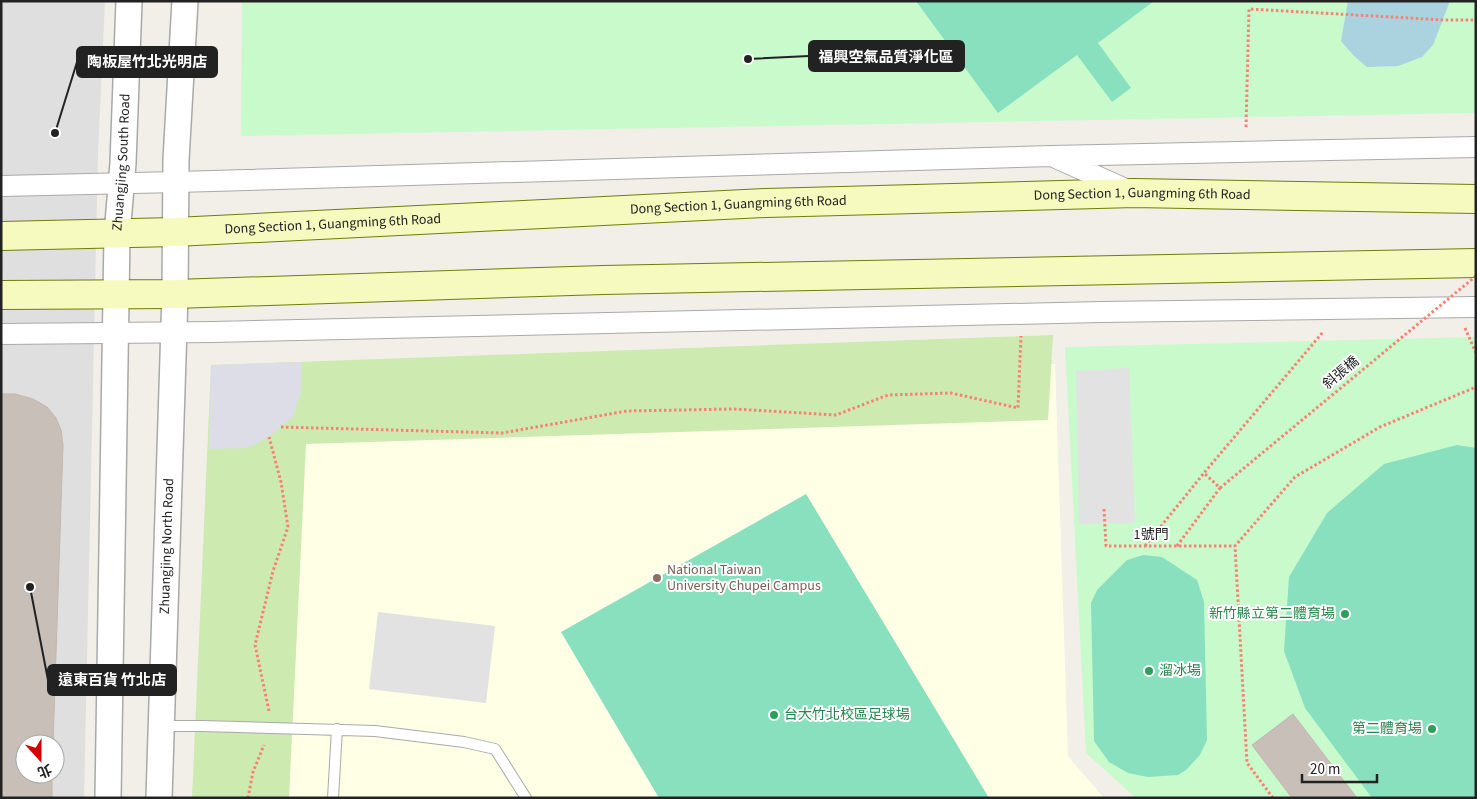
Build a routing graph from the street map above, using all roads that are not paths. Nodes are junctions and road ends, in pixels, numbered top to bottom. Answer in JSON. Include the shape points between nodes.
{"nodes":[{"id":1,"x":129,"y":1,"type":"edge"},
{"id":2,"x":185,"y":1,"type":"edge"},
{"id":3,"x":1476,"y":147,"type":"edge"},
{"id":4,"x":1052,"y":156,"type":"junction"},
{"id":5,"x":177,"y":182,"type":"junction"},
{"id":6,"x":121,"y":183,"type":"junction"},
{"id":7,"x":1,"y":186,"type":"edge"},
{"id":8,"x":1134,"y":193,"type":"junction"},
{"id":9,"x":1476,"y":199,"type":"edge"},
{"id":10,"x":176,"y":232,"type":"junction"},
{"id":11,"x":117,"y":234,"type":"junction"},
{"id":12,"x":1,"y":236,"type":"edge"},
{"id":13,"x":1476,"y":263,"type":"edge"},
{"id":14,"x":116,"y":294,"type":"junction"},
{"id":15,"x":175,"y":294,"type":"junction"},
{"id":16,"x":1,"y":295,"type":"edge"},
{"id":17,"x":1469,"y":314,"type":"edge"},
{"id":18,"x":173,"y":332,"type":"junction"},
{"id":19,"x":116,"y":333,"type":"junction"},
{"id":20,"x":1,"y":334,"type":"edge"},
{"id":21,"x":161,"y":726,"type":"junction"},
{"id":22,"x":337,"y":729,"type":"junction"},
{"id":23,"x":108,"y":798,"type":"edge"},
{"id":24,"x":159,"y":798,"type":"edge"},
{"id":25,"x":333,"y":798,"type":"edge"},
{"id":26,"x":526,"y":798,"type":"edge"}],
"edges":[{"from":1,"to":6,"type":"street","name":"Zhuangjing South Road"},
{"from":2,"to":5,"type":"street"},
{"from":3,"to":4,"type":"street"},
{"from":4,"to":5,"type":"street"},
{"from":4,"to":8,"type":"street"},
{"from":5,"to":6,"type":"street"},
{"from":5,"to":10,"type":"street"},
{"from":6,"to":7,"type":"street"},
{"from":6,"to":11,"type":"street","name":"Zhuangjing South Road"},
{"from":8,"to":9,"type":"main road","name":"Dong Section 1, Guangming 6th Road"},
{"from":8,"to":10,"type":"main road","name":"Dong Section 1, Guangming 6th Road","via":[[766,203]]},
{"from":10,"to":11,"type":"main road","name":"Dong Section 1, Guangming 6th Road"},
{"from":10,"to":15,"type":"street"},
{"from":11,"to":12,"type":"main road","name":"Dong Section 1, Guangming 6th Road"},
{"from":11,"to":14,"type":"street","name":"Zhuangjing South Road"},
{"from":13,"to":15,"type":"main road","via":[[603,280]]},
{"from":14,"to":15,"type":"main road"},
{"from":14,"to":16,"type":"main road"},
{"from":14,"to":19,"type":"street"},
{"from":15,"to":18,"type":"street","name":"Zhuangjing North Road"},
{"from":17,"to":18,"type":"street","via":[[1100,312]]},
{"from":18,"to":19,"type":"street"},
{"from":18,"to":21,"type":"street","name":"Zhuangjing North Road"},
{"from":19,"to":20,"type":"street"},
{"from":19,"to":23,"type":"street"},
{"from":21,"to":22,"type":"lane"},
{"from":21,"to":24,"type":"street","name":"Zhuangjing North Road"},
{"from":22,"to":25,"type":"lane"},
{"from":22,"to":26,"type":"lane","via":[[464,742],[495,749]]}]}
